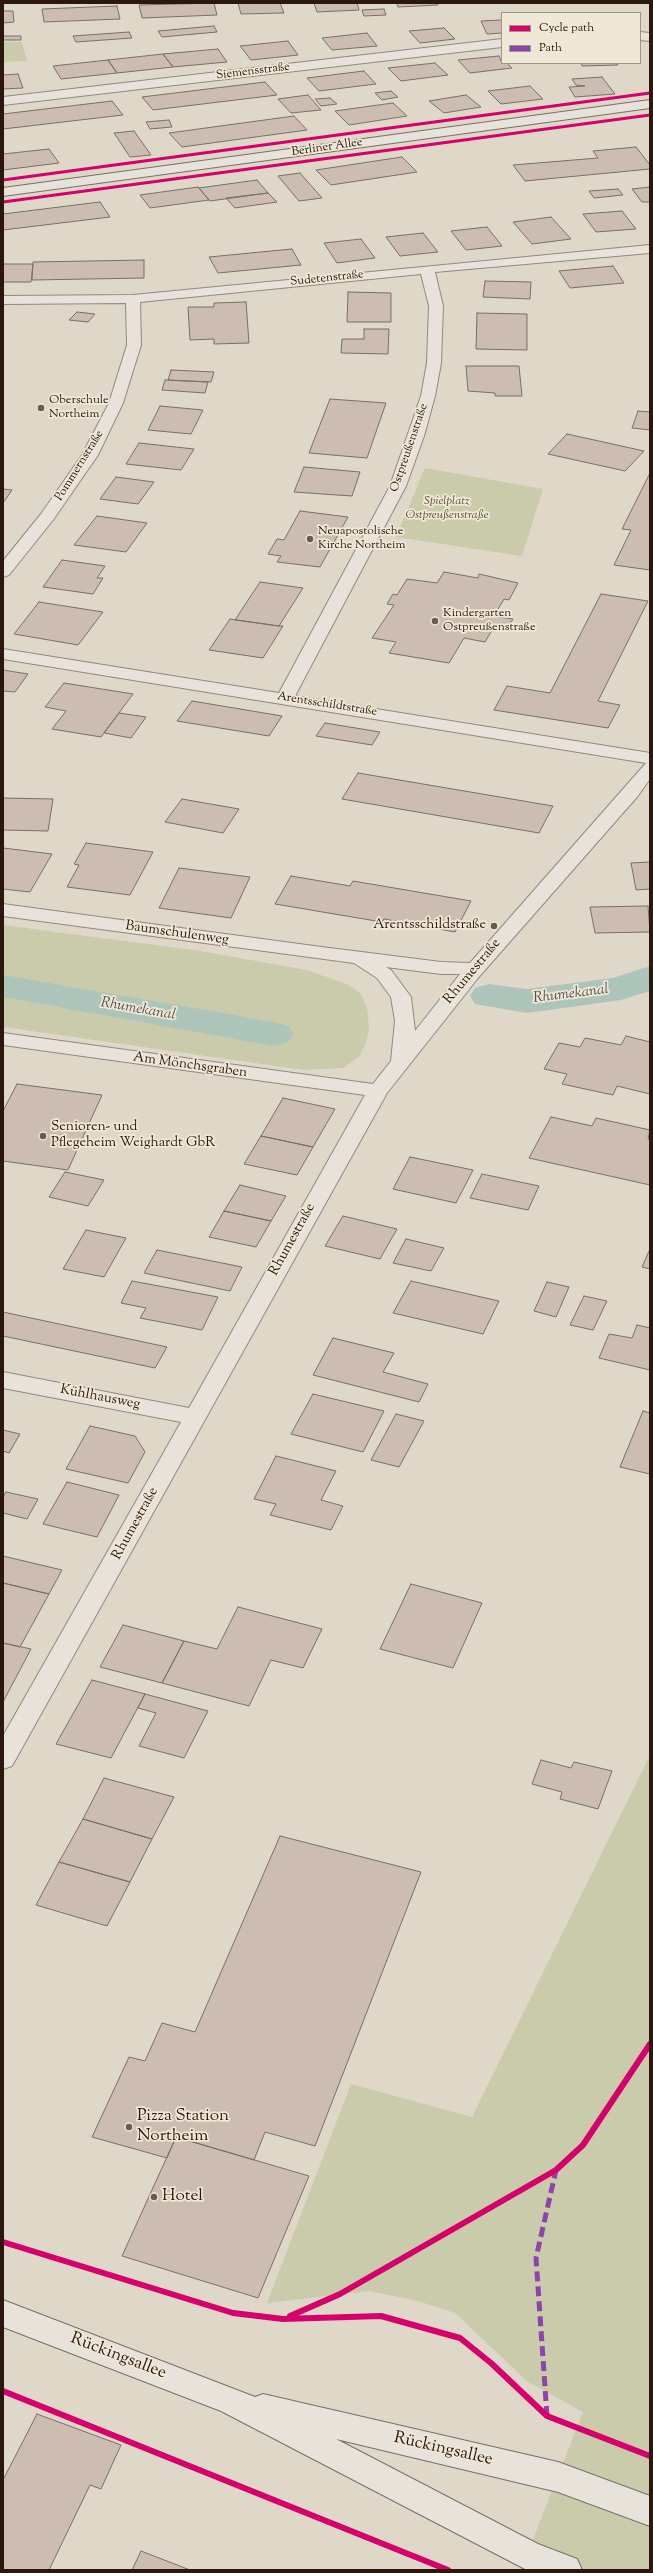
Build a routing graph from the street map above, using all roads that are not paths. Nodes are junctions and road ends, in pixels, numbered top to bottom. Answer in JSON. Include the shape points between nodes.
{"nodes":[{"id":1,"x":501,"y":43,"type":"edge"},
{"id":2,"x":3,"y":101,"type":"edge"},
{"id":3,"x":650,"y":104,"type":"edge"},
{"id":4,"x":3,"y":192,"type":"edge"},
{"id":5,"x":650,"y":249,"type":"edge"},
{"id":6,"x":427,"y":269,"type":"junction"},
{"id":7,"x":134,"y":299,"type":"junction"},
{"id":8,"x":3,"y":300,"type":"edge"},
{"id":9,"x":3,"y":572,"type":"edge"},
{"id":10,"x":3,"y":654,"type":"edge"},
{"id":11,"x":285,"y":699,"type":"junction"},
{"id":12,"x":650,"y":758,"type":"edge"},
{"id":13,"x":650,"y":767,"type":"edge"},
{"id":14,"x":3,"y":910,"type":"edge"},
{"id":15,"x":352,"y":957,"type":"junction"},
{"id":16,"x":475,"y":970,"type":"junction"},
{"id":17,"x":3,"y":1040,"type":"edge"},
{"id":18,"x":400,"y":1062,"type":"junction"},
{"id":19,"x":378,"y":1091,"type":"junction"},
{"id":20,"x":3,"y":1380,"type":"edge"},
{"id":21,"x":196,"y":1417,"type":"junction"},
{"id":22,"x":3,"y":1760,"type":"edge"},
{"id":23,"x":3,"y":2313,"type":"edge"},
{"id":24,"x":232,"y":2401,"type":"junction"},
{"id":25,"x":650,"y":2511,"type":"edge"},
{"id":26,"x":566,"y":2570,"type":"edge"}],
"edges":[{"from":1,"to":2,"type":"street","name":"Siemensstraße"},
{"from":3,"to":4,"type":"street","name":"Berliner Allee"},
{"from":5,"to":6,"type":"street","name":"Sudetenstraße"},
{"from":6,"to":7,"type":"street","name":"Sudetenstraße"},
{"from":6,"to":11,"type":"street","name":"Ostpreußenstraße","via":[[436,306],[434,363],[428,396],[416,436],[398,486]]},
{"from":7,"to":8,"type":"street","name":"Sudetenstraße"},
{"from":7,"to":9,"type":"street","name":"Pommernstraße","via":[[134,345],[116,403],[90,455],[47,517]]},
{"from":10,"to":11,"type":"street","name":"Arentsschildtstraße"},
{"from":11,"to":12,"type":"street","name":"Arentsschildtstraße"},
{"from":13,"to":16,"type":"street","name":"Rhumestraße","via":[[631,793]]},
{"from":14,"to":15,"type":"street","name":"Baumschulenweg"},
{"from":15,"to":16,"type":"street","name":"Baumschulenweg"},
{"from":15,"to":18,"type":"street","name":"Baumschulenweg","via":[[368,963],[384,974],[402,997],[405,1007],[405,1038]]},
{"from":16,"to":18,"type":"street","name":"Rhumestraße"},
{"from":17,"to":19,"type":"street","name":"Am Mönchsgraben"},
{"from":18,"to":19,"type":"street","name":"Rhumestraße"},
{"from":19,"to":21,"type":"street","name":"Rhumestraße"},
{"from":20,"to":21,"type":"street","name":"Kühlhausweg"},
{"from":21,"to":22,"type":"street","name":"Rhumestraße"},
{"from":23,"to":24,"type":"street","name":"Rückingsallee"},
{"from":24,"to":25,"type":"street","name":"Rückingsallee","via":[[558,2477]]},
{"from":24,"to":26,"type":"street","name":"Rückingsallee","via":[[527,2555]]}]}
